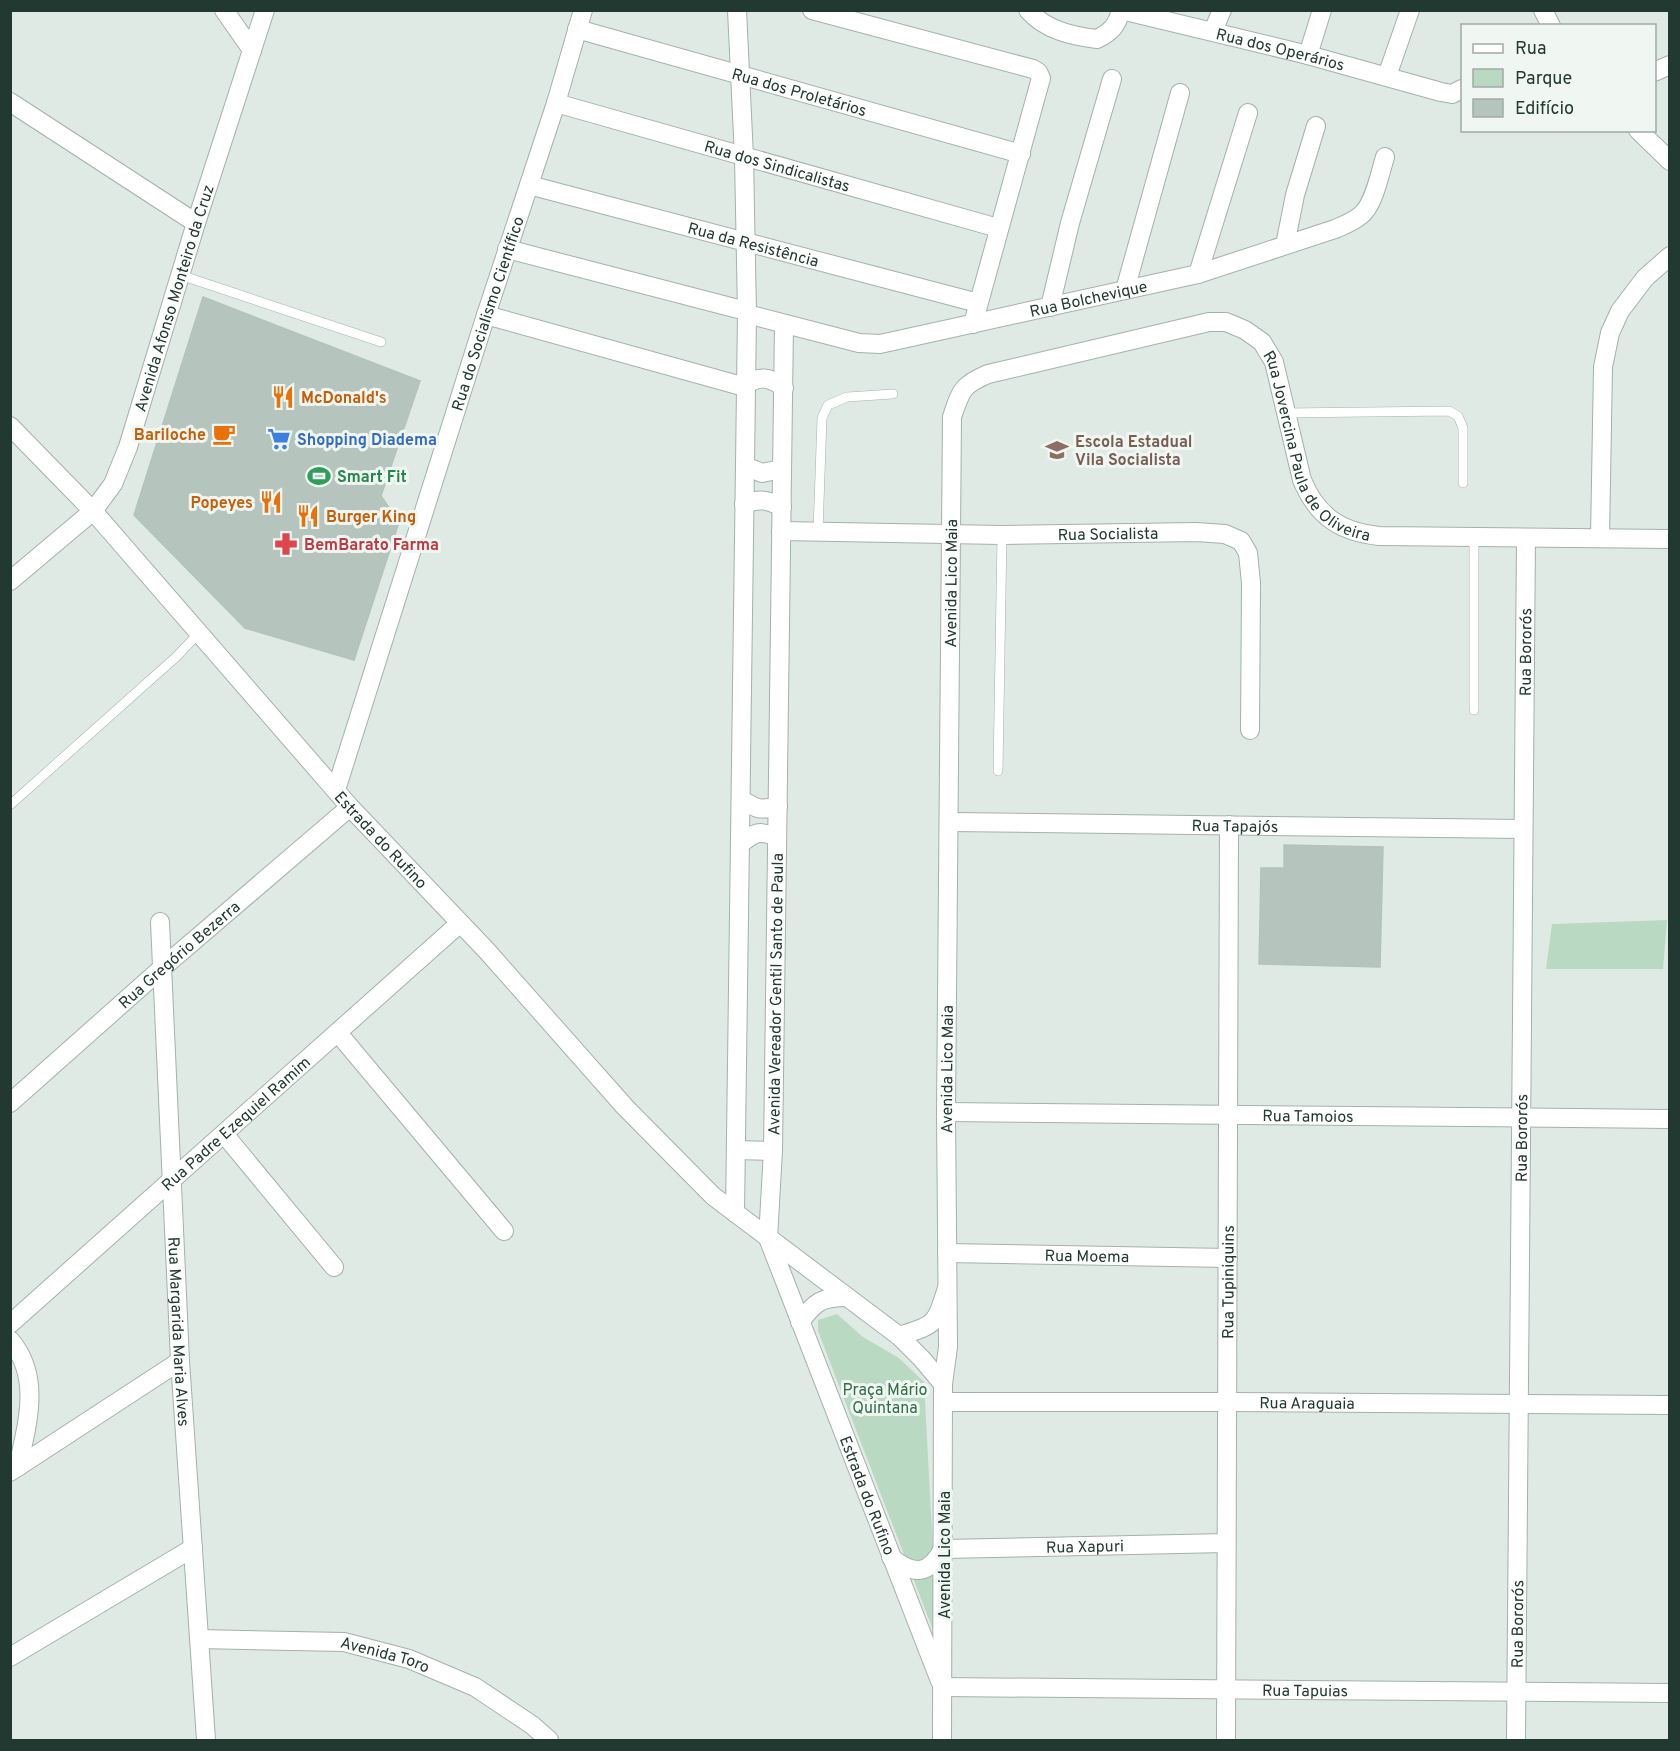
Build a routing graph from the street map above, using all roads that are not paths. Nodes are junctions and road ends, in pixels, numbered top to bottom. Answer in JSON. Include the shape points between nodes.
{"nodes":[{"id":1,"x":224,"y":10,"type":"edge"},
{"id":2,"x":265,"y":10,"type":"edge"},
{"id":3,"x":583,"y":10,"type":"edge"},
{"id":4,"x":738,"y":10,"type":"edge"},
{"id":5,"x":812,"y":10,"type":"edge"},
{"id":6,"x":1028,"y":10,"type":"edge"},
{"id":7,"x":1222,"y":10,"type":"edge"},
{"id":8,"x":1322,"y":10,"type":"edge"},
{"id":9,"x":1410,"y":10,"type":"edge"},
{"id":10,"x":1543,"y":10,"type":"edge"},
{"id":11,"x":1550,"y":24,"type":"edge"},
{"id":12,"x":577,"y":29,"type":"junction"},
{"id":13,"x":1213,"y":31,"type":"junction"},
{"id":14,"x":252,"y":50,"type":"junction"},
{"id":15,"x":1308,"y":55,"type":"junction"},
{"id":16,"x":1670,"y":65,"type":"edge"},
{"id":17,"x":1656,"y":71,"type":"edge"},
{"id":18,"x":740,"y":76,"type":"junction"},
{"id":19,"x":1387,"y":76,"type":"junction"},
{"id":20,"x":1112,"y":79,"type":"dead end"},
{"id":21,"x":1461,"y":90,"type":"edge"},
{"id":22,"x":1180,"y":93,"type":"dead end"},
{"id":23,"x":10,"y":102,"type":"edge"},
{"id":24,"x":556,"y":103,"type":"junction"},
{"id":25,"x":1248,"y":113,"type":"dead end"},
{"id":26,"x":1316,"y":126,"type":"dead end"},
{"id":27,"x":1640,"y":132,"type":"edge"},
{"id":28,"x":1021,"y":154,"type":"junction"},
{"id":29,"x":744,"y":157,"type":"junction"},
{"id":30,"x":1385,"y":157,"type":"dead end"},
{"id":31,"x":1670,"y":160,"type":"edge"},
{"id":32,"x":529,"y":185,"type":"junction"},
{"id":33,"x":196,"y":223,"type":"junction"},
{"id":34,"x":998,"y":228,"type":"junction"},
{"id":35,"x":745,"y":242,"type":"junction"},
{"id":36,"x":1285,"y":244,"type":"junction"},
{"id":37,"x":507,"y":249,"type":"junction"},
{"id":38,"x":1670,"y":256,"type":"edge"},
{"id":39,"x":1198,"y":274,"type":"junction"},
{"id":40,"x":180,"y":275,"type":"junction"},
{"id":41,"x":1125,"y":290,"type":"junction"},
{"id":42,"x":978,"y":303,"type":"junction"},
{"id":43,"x":1050,"y":307,"type":"junction"},
{"id":44,"x":747,"y":312,"type":"junction"},
{"id":45,"x":486,"y":315,"type":"junction"},
{"id":46,"x":784,"y":324,"type":"junction"},
{"id":47,"x":973,"y":324,"type":"junction"},
{"id":48,"x":381,"y":342,"type":"dead end"},
{"id":49,"x":745,"y":387,"type":"junction"},
{"id":50,"x":783,"y":388,"type":"junction"},
{"id":51,"x":893,"y":394,"type":"dead end"},
{"id":52,"x":958,"y":399,"type":"joint"},
{"id":53,"x":1286,"y":413,"type":"junction"},
{"id":54,"x":10,"y":426,"type":"edge"},
{"id":55,"x":745,"y":466,"type":"junction"},
{"id":56,"x":782,"y":469,"type":"junction"},
{"id":57,"x":1463,"y":483,"type":"dead end"},
{"id":58,"x":744,"y":504,"type":"junction"},
{"id":59,"x":782,"y":507,"type":"junction"},
{"id":60,"x":93,"y":512,"type":"junction"},
{"id":61,"x":781,"y":531,"type":"junction"},
{"id":62,"x":818,"y":531,"type":"junction"},
{"id":63,"x":951,"y":533,"type":"junction"},
{"id":64,"x":1002,"y":536,"type":"junction"},
{"id":65,"x":1474,"y":537,"type":"junction"},
{"id":66,"x":1526,"y":538,"type":"junction"},
{"id":67,"x":1600,"y":538,"type":"junction"},
{"id":68,"x":1670,"y":540,"type":"edge"},
{"id":69,"x":10,"y":581,"type":"edge"},
{"id":70,"x":200,"y":633,"type":"junction"},
{"id":71,"x":1474,"y":710,"type":"dead end"},
{"id":72,"x":1250,"y":730,"type":"dead end"},
{"id":73,"x":998,"y":771,"type":"dead end"},
{"id":74,"x":336,"y":790,"type":"junction"},
{"id":75,"x":741,"y":799,"type":"junction"},
{"id":76,"x":10,"y":805,"type":"edge"},
{"id":77,"x":778,"y":806,"type":"junction"},
{"id":78,"x":350,"y":807,"type":"junction"},
{"id":79,"x":949,"y":822,"type":"junction"},
{"id":80,"x":1229,"y":825,"type":"junction"},
{"id":81,"x":1523,"y":829,"type":"junction"},
{"id":82,"x":777,"y":837,"type":"junction"},
{"id":83,"x":740,"y":844,"type":"junction"},
{"id":84,"x":160,"y":922,"type":"dead end"},
{"id":85,"x":459,"y":924,"type":"junction"},
{"id":86,"x":162,"y":968,"type":"junction"},
{"id":87,"x":338,"y":1033,"type":"junction"},
{"id":88,"x":10,"y":1103,"type":"edge"},
{"id":89,"x":946,"y":1112,"type":"junction"},
{"id":90,"x":1228,"y":1115,"type":"junction"},
{"id":91,"x":1521,"y":1118,"type":"junction"},
{"id":92,"x":1670,"y":1119,"type":"edge"},
{"id":93,"x":224,"y":1134,"type":"junction"},
{"id":94,"x":737,"y":1150,"type":"junction"},
{"id":95,"x":772,"y":1151,"type":"junction"},
{"id":96,"x":172,"y":1180,"type":"junction"},
{"id":97,"x":735,"y":1213,"type":"junction"},
{"id":98,"x":504,"y":1231,"type":"dead end"},
{"id":99,"x":768,"y":1238,"type":"junction"},
{"id":100,"x":947,"y":1253,"type":"junction"},
{"id":101,"x":1227,"y":1258,"type":"junction"},
{"id":102,"x":334,"y":1267,"type":"dead end"},
{"id":103,"x":947,"y":1288,"type":"junction"},
{"id":104,"x":847,"y":1298,"type":"junction"},
{"id":105,"x":800,"y":1322,"type":"junction"},
{"id":106,"x":10,"y":1324,"type":"edge"},
{"id":107,"x":899,"y":1336,"type":"junction"},
{"id":108,"x":10,"y":1340,"type":"edge"},
{"id":109,"x":180,"y":1361,"type":"junction"},
{"id":110,"x":943,"y":1384,"type":"junction"},
{"id":111,"x":944,"y":1402,"type":"junction"},
{"id":112,"x":1227,"y":1402,"type":"junction"},
{"id":113,"x":1519,"y":1405,"type":"junction"},
{"id":114,"x":1670,"y":1405,"type":"edge"},
{"id":115,"x":14,"y":1469,"type":"edge"},
{"id":116,"x":1226,"y":1543,"type":"junction"},
{"id":117,"x":193,"y":1548,"type":"junction"},
{"id":118,"x":943,"y":1549,"type":"junction"},
{"id":119,"x":891,"y":1557,"type":"junction"},
{"id":120,"x":199,"y":1639,"type":"junction"},
{"id":121,"x":10,"y":1658,"type":"edge"},
{"id":122,"x":942,"y":1687,"type":"junction"},
{"id":123,"x":1226,"y":1690,"type":"junction"},
{"id":124,"x":1517,"y":1693,"type":"junction"},
{"id":125,"x":1670,"y":1693,"type":"edge"},
{"id":126,"x":206,"y":1740,"type":"edge"},
{"id":127,"x":549,"y":1740,"type":"edge"},
{"id":128,"x":942,"y":1740,"type":"edge"},
{"id":129,"x":1226,"y":1740,"type":"edge"},
{"id":130,"x":1516,"y":1740,"type":"edge"}],
"edges":[{"from":1,"to":14,"type":"street"},
{"from":2,"to":14,"type":"street","name":"Avenida Afonso Monteiro da Cruz"},
{"from":3,"to":12,"type":"street","name":"Rua do Socialismo Científico"},
{"from":4,"to":18,"type":"street"},
{"from":5,"to":28,"type":"street","via":[[1038,72],[1041,78]]},
{"from":6,"to":13,"type":"street","name":"Rua dos Operários","via":[[1050,28],[1097,39],[1110,33],[1121,10]]},
{"from":7,"to":13,"type":"street"},
{"from":8,"to":15,"type":"street"},
{"from":9,"to":19,"type":"street"},
{"from":10,"to":11,"type":"street"},
{"from":12,"to":18,"type":"street","name":"Rua dos Proletários"},
{"from":12,"to":24,"type":"street","name":"Rua do Socialismo Científico"},
{"from":13,"to":15,"type":"street","name":"Rua dos Operários"},
{"from":14,"to":33,"type":"street","name":"Avenida Afonso Monteiro da Cruz"},
{"from":15,"to":19,"type":"street","name":"Rua dos Operários"},
{"from":16,"to":17,"type":"street"},
{"from":18,"to":28,"type":"street","name":"Rua dos Proletários"},
{"from":18,"to":29,"type":"street"},
{"from":19,"to":21,"type":"street","name":"Rua dos Operários","via":[[1441,92],[1452,94]]},
{"from":20,"to":43,"type":"street"},
{"from":22,"to":41,"type":"street"},
{"from":23,"to":33,"type":"street"},
{"from":24,"to":29,"type":"street","name":"Rua dos Sindicalistas"},
{"from":24,"to":32,"type":"street","name":"Rua do Socialismo Científico"},
{"from":25,"to":39,"type":"street"},
{"from":26,"to":36,"type":"street"},
{"from":27,"to":31,"type":"street"},
{"from":28,"to":34,"type":"street"},
{"from":29,"to":34,"type":"street","name":"Rua dos Sindicalistas"},
{"from":29,"to":35,"type":"street"},
{"from":30,"to":36,"type":"street","name":"Rua Bolchevique","via":[[1363,214],[1335,229]]},
{"from":32,"to":35,"type":"street","name":"Rua da Resistência"},
{"from":32,"to":37,"type":"street","name":"Rua do Socialismo Científico"},
{"from":33,"to":40,"type":"street","name":"Avenida Afonso Monteiro da Cruz"},
{"from":34,"to":42,"type":"street"},
{"from":35,"to":42,"type":"street","name":"Rua da Resistência"},
{"from":35,"to":44,"type":"street"},
{"from":36,"to":39,"type":"street","name":"Rua Bolchevique"},
{"from":37,"to":44,"type":"street","name":"Rua Bolchevique"},
{"from":37,"to":45,"type":"street","name":"Rua do Socialismo Científico"},
{"from":38,"to":67,"type":"street","via":[[1645,278],[1620,311],[1610,333],[1603,367]]},
{"from":39,"to":41,"type":"street","name":"Rua Bolchevique"},
{"from":40,"to":48,"type":"lane"},
{"from":40,"to":60,"type":"street","name":"Avenida Afonso Monteiro da Cruz","via":[[128,447],[113,484]]},
{"from":41,"to":43,"type":"street","name":"Rua Bolchevique"},
{"from":42,"to":47,"type":"street"},
{"from":43,"to":47,"type":"street","name":"Rua Bolchevique"},
{"from":44,"to":46,"type":"street","name":"Rua Bolchevique"},
{"from":44,"to":49,"type":"street"},
{"from":45,"to":49,"type":"street"},
{"from":45,"to":74,"type":"street","name":"Rua do Socialismo Científico"},
{"from":46,"to":47,"type":"street","name":"Rua Bolchevique","via":[[859,343],[880,344]]},
{"from":46,"to":50,"type":"street","name":"Avenida Vereador Gentil Santo de Paula"},
{"from":49,"to":50,"type":"street","via":[[750,381],[764,378]]},
{"from":49,"to":55,"type":"street"},
{"from":50,"to":56,"type":"street","name":"Avenida Vereador Gentil Santo de Paula"},
{"from":51,"to":62,"type":"lane","via":[[847,397],[828,405],[822,418]]},
{"from":52,"to":53,"type":"street","name":"Rua Jovercina Paula de Oliveira","via":[[968,382],[988,374],[1209,322],[1226,322],[1262,342],[1274,362]]},
{"from":52,"to":63,"type":"street","name":"Avenida Lico Maia","via":[[952,417]]},
{"from":53,"to":57,"type":"lane","via":[[1449,411],[1458,416],[1463,428]]},
{"from":53,"to":65,"type":"street","name":"Rua Jovercina Paula de Oliveira","via":[[1310,498],[1339,526],[1358,534],[1379,536]]},
{"from":54,"to":60,"type":"street","name":"Estrada do Rufino"},
{"from":55,"to":56,"type":"street","via":[[762,473]]},
{"from":55,"to":58,"type":"street"},
{"from":56,"to":59,"type":"street","name":"Avenida Vereador Gentil Santo de Paula"},
{"from":58,"to":59,"type":"street","via":[[762,500]]},
{"from":58,"to":75,"type":"street"},
{"from":59,"to":61,"type":"street","name":"Avenida Vereador Gentil Santo de Paula"},
{"from":60,"to":69,"type":"street","name":"Avenida Afonso Monteiro da Cruz"},
{"from":60,"to":70,"type":"street","name":"Estrada do Rufino"},
{"from":61,"to":62,"type":"street","name":"Rua Socialista"},
{"from":61,"to":77,"type":"street","name":"Avenida Vereador Gentil Santo de Paula"},
{"from":62,"to":63,"type":"street","name":"Rua Socialista"},
{"from":63,"to":64,"type":"street","name":"Rua Socialista"},
{"from":63,"to":79,"type":"street","name":"Avenida Lico Maia"},
{"from":64,"to":72,"type":"street","name":"Rua Socialista","via":[[1196,532],[1225,534],[1241,541],[1248,553],[1251,583]]},
{"from":64,"to":73,"type":"lane"},
{"from":65,"to":66,"type":"street","name":"Rua Jovercina Paula de Oliveira"},
{"from":65,"to":71,"type":"lane"},
{"from":66,"to":67,"type":"street","name":"Rua Jovercina Paula de Oliveira"},
{"from":66,"to":81,"type":"street","name":"Rua Bororós"},
{"from":67,"to":68,"type":"street","name":"Rua Jovercina Paula de Oliveira"},
{"from":70,"to":74,"type":"street","name":"Estrada do Rufino"},
{"from":70,"to":76,"type":"lane"},
{"from":74,"to":78,"type":"street","name":"Estrada do Rufino"},
{"from":75,"to":77,"type":"street","via":[[755,808]]},
{"from":75,"to":83,"type":"street"},
{"from":77,"to":82,"type":"street","name":"Avenida Vereador Gentil Santo de Paula"},
{"from":78,"to":85,"type":"street","name":"Estrada do Rufino"},
{"from":78,"to":86,"type":"street","name":"Rua Gregório Bezerra"},
{"from":79,"to":80,"type":"street","name":"Rua Tapajós"},
{"from":79,"to":89,"type":"street","name":"Avenida Lico Maia"},
{"from":80,"to":81,"type":"street","name":"Rua Tapajós"},
{"from":80,"to":90,"type":"street","name":"Rua Tupiniquins"},
{"from":81,"to":91,"type":"street","name":"Rua Bororós"},
{"from":82,"to":83,"type":"street","name":"Avenida Vereador Gentil Santo de Paula","via":[[756,832]]},
{"from":82,"to":95,"type":"street","name":"Avenida Vereador Gentil Santo de Paula"},
{"from":83,"to":94,"type":"street"},
{"from":84,"to":86,"type":"street","name":"Rua Margarida Maria Alves"},
{"from":85,"to":87,"type":"street","name":"Rua Padre Ezequiel Ramim"},
{"from":85,"to":97,"type":"street","name":"Estrada do Rufino","via":[[625,1107],[713,1196]]},
{"from":86,"to":88,"type":"street","name":"Rua Gregório Bezerra"},
{"from":86,"to":96,"type":"street","name":"Rua Margarida Maria Alves"},
{"from":87,"to":93,"type":"street","name":"Rua Padre Ezequiel Ramim"},
{"from":87,"to":98,"type":"street"},
{"from":89,"to":90,"type":"street","name":"Rua Tamoios"},
{"from":89,"to":100,"type":"street","name":"Avenida Lico Maia"},
{"from":90,"to":91,"type":"street","name":"Rua Tamoios"},
{"from":90,"to":101,"type":"street","name":"Rua Tupiniquins"},
{"from":91,"to":92,"type":"street","name":"Rua Tamoios"},
{"from":91,"to":113,"type":"street","name":"Rua Bororós"},
{"from":93,"to":96,"type":"street","name":"Rua Padre Ezequiel Ramim"},
{"from":93,"to":102,"type":"street"},
{"from":94,"to":95,"type":"street","name":"Avenida Vereador Gentil Santo de Paula"},
{"from":94,"to":97,"type":"street"},
{"from":95,"to":99,"type":"street","name":"Avenida Vereador Gentil Santo de Paula"},
{"from":96,"to":106,"type":"street","name":"Rua Padre Ezequiel Ramim"},
{"from":96,"to":109,"type":"street","name":"Rua Margarida Maria Alves"},
{"from":97,"to":99,"type":"street","name":"Estrada do Rufino"},
{"from":99,"to":104,"type":"street","name":"Estrada do Rufino"},
{"from":99,"to":105,"type":"street","name":"Estrada do Rufino"},
{"from":100,"to":101,"type":"street","name":"Rua Moema"},
{"from":100,"to":103,"type":"street","name":"Avenida Lico Maia"},
{"from":101,"to":112,"type":"street","name":"Rua Tupiniquins"},
{"from":103,"to":107,"type":"street","via":[[939,1314],[930,1326]]},
{"from":103,"to":110,"type":"street","name":"Avenida Lico Maia","via":[[948,1347]]},
{"from":104,"to":105,"type":"street","via":[[829,1297],[813,1305]]},
{"from":104,"to":107,"type":"street","name":"Estrada do Rufino"},
{"from":105,"to":119,"type":"street","name":"Estrada do Rufino"},
{"from":107,"to":110,"type":"street","name":"Estrada do Rufino"},
{"from":108,"to":115,"type":"street","via":[[27,1368],[31,1389],[28,1422]]},
{"from":109,"to":115,"type":"street"},
{"from":109,"to":117,"type":"street","name":"Rua Margarida Maria Alves"},
{"from":110,"to":111,"type":"street","name":"Avenida Lico Maia"},
{"from":111,"to":112,"type":"street","name":"Rua Araguaia"},
{"from":111,"to":118,"type":"street","name":"Avenida Lico Maia"},
{"from":112,"to":113,"type":"street","name":"Rua Araguaia"},
{"from":112,"to":116,"type":"street","name":"Rua Tupiniquins"},
{"from":113,"to":114,"type":"street","name":"Rua Araguaia"},
{"from":113,"to":124,"type":"street","name":"Rua Bororós"},
{"from":116,"to":118,"type":"street","name":"Rua Xapuri"},
{"from":116,"to":123,"type":"street","name":"Rua Tupiniquins"},
{"from":117,"to":120,"type":"street","name":"Rua Margarida Maria Alves"},
{"from":117,"to":121,"type":"street"},
{"from":118,"to":119,"type":"street","via":[[938,1559],[917,1571],[906,1569]]},
{"from":118,"to":122,"type":"street","name":"Avenida Lico Maia"},
{"from":119,"to":122,"type":"street","name":"Estrada do Rufino"},
{"from":120,"to":126,"type":"street","name":"Rua Margarida Maria Alves"},
{"from":120,"to":127,"type":"street","name":"Avenida Toro","via":[[344,1642],[409,1659],[475,1687]]},
{"from":122,"to":123,"type":"street","name":"Rua Tapuias"},
{"from":122,"to":128,"type":"street","name":"Avenida Lico Maia"},
{"from":123,"to":124,"type":"street","name":"Rua Tapuias"},
{"from":123,"to":129,"type":"street","name":"Rua Tupiniquins"},
{"from":124,"to":125,"type":"street","name":"Rua Tapuias"},
{"from":124,"to":130,"type":"street","name":"Rua Bororós"}]}
